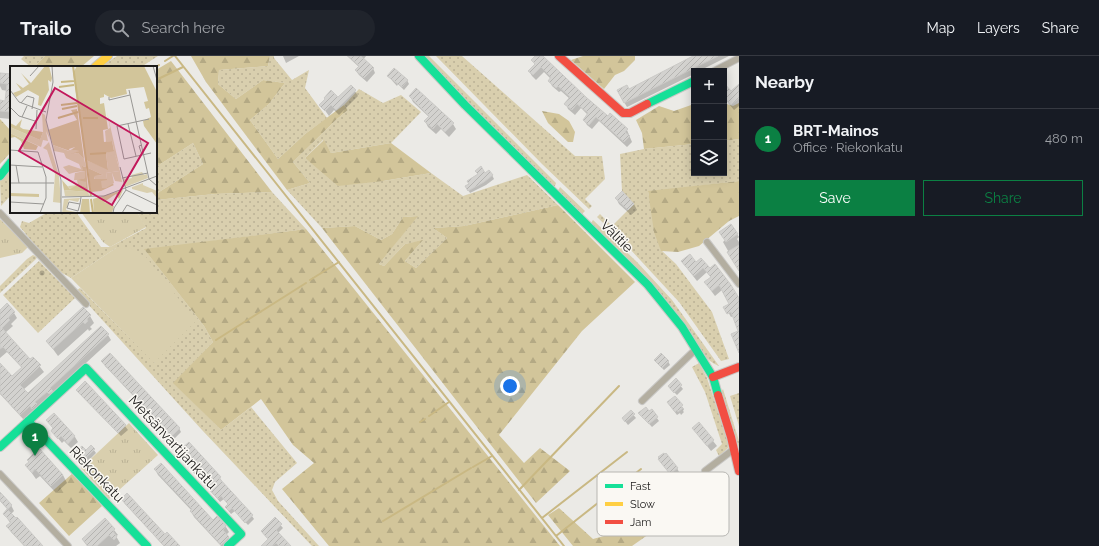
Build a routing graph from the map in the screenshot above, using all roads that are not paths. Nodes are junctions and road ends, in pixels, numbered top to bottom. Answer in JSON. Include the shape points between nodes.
{"nodes":[{"id":1,"x":108,"y":56,"type":"edge"},
{"id":2,"x":419,"y":56,"type":"edge"},
{"id":3,"x":559,"y":56,"type":"edge"},
{"id":4,"x":739,"y":58,"type":"edge"},
{"id":5,"x":96,"y":66,"type":"edge"},
{"id":6,"x":720,"y":68,"type":"edge"},
{"id":7,"x":691,"y":82,"type":"edge"},
{"id":8,"x":10,"y":163,"type":"edge"},
{"id":9,"x":0,"y":176,"type":"edge"},
{"id":10,"x":0,"y":213,"type":"edge"},
{"id":11,"x":708,"y":242,"type":"dead end"},
{"id":12,"x":739,"y":284,"type":"edge"},
{"id":13,"x":86,"y":304,"type":"dead end"},
{"id":14,"x":696,"y":349,"type":"junction"},
{"id":15,"x":739,"y":367,"type":"edge"},
{"id":16,"x":713,"y":377,"type":"junction"},
{"id":17,"x":642,"y":401,"type":"dead end"},
{"id":18,"x":28,"y":421,"type":"junction"},
{"id":19,"x":0,"y":447,"type":"edge"},
{"id":20,"x":734,"y":449,"type":"junction"},
{"id":21,"x":705,"y":471,"type":"dead end"},
{"id":22,"x":739,"y":471,"type":"edge"},
{"id":23,"x":0,"y":474,"type":"edge"},
{"id":24,"x":68,"y":546,"type":"edge"},
{"id":25,"x":147,"y":546,"type":"edge"},
{"id":26,"x":228,"y":546,"type":"edge"}],
"edges":[{"from":1,"to":5,"type":"street"},
{"from":2,"to":14,"type":"street","name":"Välitie","via":[[465,105],[648,285],[674,316]]},
{"from":3,"to":7,"type":"street","via":[[623,113],[630,113]]},
{"from":4,"to":6,"type":"street"},
{"from":8,"to":9,"type":"street"},
{"from":10,"to":13,"type":"street"},
{"from":11,"to":12,"type":"street"},
{"from":14,"to":16,"type":"street","name":"Välitie"},
{"from":14,"to":17,"type":"street"},
{"from":15,"to":16,"type":"street"},
{"from":16,"to":20,"type":"street","name":"Välitie"},
{"from":18,"to":19,"type":"street"},
{"from":18,"to":25,"type":"street","name":"Riekonkatu"},
{"from":18,"to":26,"type":"street","name":"Metsänvartijankatu","via":[[86,368],[241,534]]},
{"from":20,"to":21,"type":"street"},
{"from":20,"to":22,"type":"street","name":"Välitie"},
{"from":23,"to":24,"type":"street"}]}
